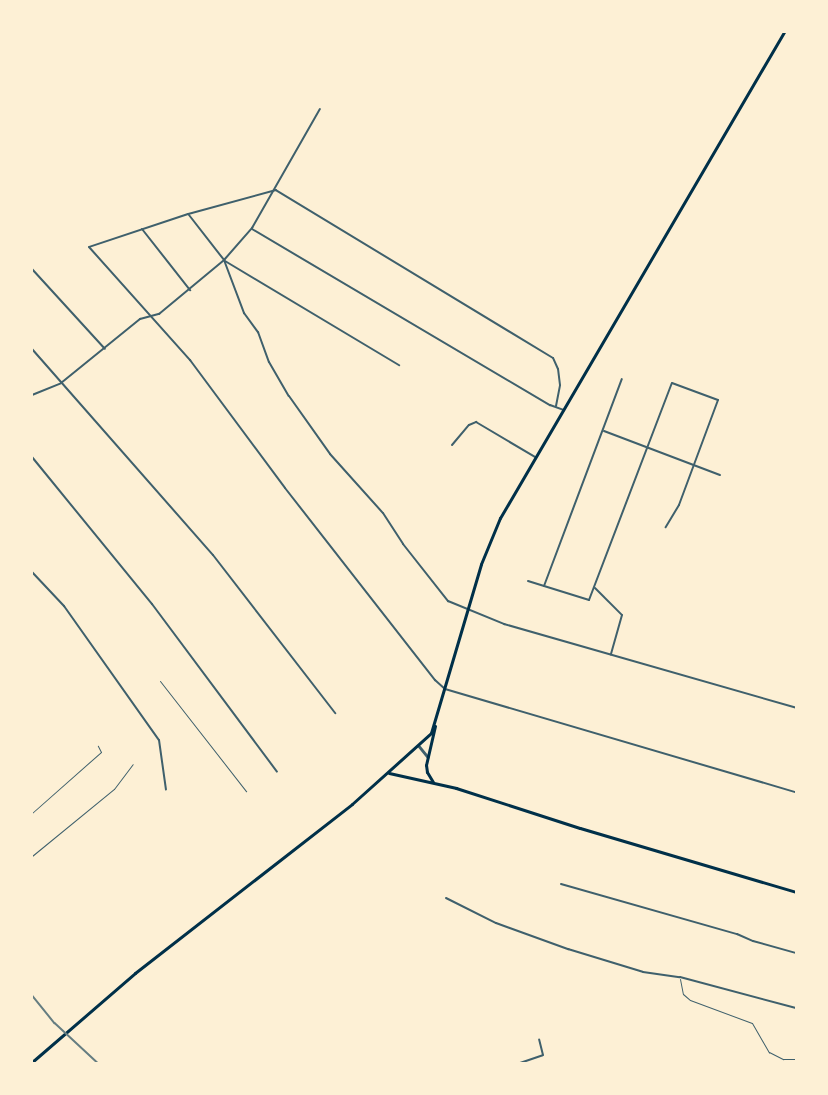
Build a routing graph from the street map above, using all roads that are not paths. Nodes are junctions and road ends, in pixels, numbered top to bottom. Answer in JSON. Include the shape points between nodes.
{"nodes":[{"id":1,"x":784,"y":32,"type":"edge"},
{"id":2,"x":320,"y":108,"type":"dead end"},
{"id":3,"x":276,"y":190,"type":"junction"},
{"id":4,"x":188,"y":214,"type":"junction"},
{"id":5,"x":252,"y":228,"type":"junction"},
{"id":6,"x":142,"y":229,"type":"junction"},
{"id":7,"x":224,"y":260,"type":"junction"},
{"id":8,"x":32,"y":269,"type":"edge"},
{"id":9,"x":190,"y":290,"type":"junction"},
{"id":10,"x":151,"y":317,"type":"junction"},
{"id":11,"x":32,"y":349,"type":"edge"},
{"id":12,"x":105,"y":349,"type":"junction"},
{"id":13,"x":399,"y":366,"type":"dead end"},
{"id":14,"x":622,"y":379,"type":"dead end"},
{"id":15,"x":61,"y":383,"type":"junction"},
{"id":16,"x":32,"y":395,"type":"edge"},
{"id":17,"x":556,"y":406,"type":"junction"},
{"id":18,"x":564,"y":410,"type":"junction"},
{"id":19,"x":604,"y":431,"type":"junction"},
{"id":20,"x":452,"y":445,"type":"dead end"},
{"id":21,"x":649,"y":449,"type":"junction"},
{"id":22,"x":32,"y":457,"type":"edge"},
{"id":23,"x":536,"y":458,"type":"junction"},
{"id":24,"x":692,"y":464,"type":"junction"},
{"id":25,"x":720,"y":475,"type":"dead end"},
{"id":26,"x":666,"y":527,"type":"dead end"},
{"id":27,"x":32,"y":572,"type":"edge"},
{"id":28,"x":528,"y":581,"type":"dead end"},
{"id":29,"x":544,"y":586,"type":"junction"},
{"id":30,"x":595,"y":587,"type":"junction"},
{"id":31,"x":468,"y":610,"type":"junction"},
{"id":32,"x":611,"y":654,"type":"junction"},
{"id":33,"x":160,"y":681,"type":"dead end"},
{"id":34,"x":446,"y":689,"type":"junction"},
{"id":35,"x":440,"y":708,"type":"junction"},
{"id":36,"x":796,"y":708,"type":"edge"},
{"id":37,"x":335,"y":713,"type":"dead end"},
{"id":38,"x":98,"y":746,"type":"dead end"},
{"id":39,"x":419,"y":746,"type":"junction"},
{"id":40,"x":428,"y":757,"type":"junction"},
{"id":41,"x":133,"y":764,"type":"dead end"},
{"id":42,"x":277,"y":772,"type":"dead end"},
{"id":43,"x":389,"y":773,"type":"junction"},
{"id":44,"x":433,"y":782,"type":"junction"},
{"id":45,"x":166,"y":790,"type":"dead end"},
{"id":46,"x":246,"y":791,"type":"dead end"},
{"id":47,"x":796,"y":792,"type":"edge"},
{"id":48,"x":32,"y":813,"type":"edge"},
{"id":49,"x":32,"y":856,"type":"edge"},
{"id":50,"x":561,"y":884,"type":"dead end"},
{"id":51,"x":796,"y":892,"type":"edge"},
{"id":52,"x":446,"y":898,"type":"dead end"},
{"id":53,"x":796,"y":954,"type":"edge"},
{"id":54,"x":680,"y":977,"type":"junction"},
{"id":55,"x":796,"y":1008,"type":"edge"},
{"id":56,"x":539,"y":1039,"type":"dead end"},
{"id":57,"x":796,"y":1059,"type":"edge"},
{"id":58,"x":32,"y":1062,"type":"edge"},
{"id":59,"x":520,"y":1063,"type":"edge"}],
"edges":[{"from":1,"to":18,"type":"main road"},
{"from":2,"to":3,"type":"street"},
{"from":3,"to":4,"type":"street"},
{"from":3,"to":5,"type":"street"},
{"from":3,"to":17,"type":"street","via":[[553,358],[558,369],[560,386]]},
{"from":4,"to":6,"type":"street"},
{"from":4,"to":7,"type":"street"},
{"from":5,"to":7,"type":"street"},
{"from":5,"to":17,"type":"street","via":[[550,405]]},
{"from":6,"to":9,"type":"street"},
{"from":6,"to":10,"type":"street","via":[[89,248]]},
{"from":7,"to":9,"type":"street"},
{"from":7,"to":13,"type":"street"},
{"from":7,"to":31,"type":"street","via":[[244,313],[258,332],[269,362],[289,396],[330,454],[383,513],[403,544],[448,601]]},
{"from":8,"to":12,"type":"street"},
{"from":9,"to":10,"type":"street"},
{"from":10,"to":12,"type":"street","via":[[140,319]]},
{"from":10,"to":34,"type":"street","via":[[190,360],[290,494],[435,680]]},
{"from":11,"to":15,"type":"street"},
{"from":12,"to":15,"type":"street"},
{"from":14,"to":19,"type":"street"},
{"from":15,"to":16,"type":"street"},
{"from":15,"to":37,"type":"street","via":[[213,555]]},
{"from":17,"to":18,"type":"street"},
{"from":18,"to":23,"type":"main road"},
{"from":19,"to":21,"type":"street"},
{"from":19,"to":29,"type":"street"},
{"from":20,"to":23,"type":"street","via":[[469,425],[476,422]]},
{"from":21,"to":24,"type":"street"},
{"from":21,"to":24,"type":"street","via":[[672,383],[718,400]]},
{"from":21,"to":30,"type":"street"},
{"from":22,"to":42,"type":"street","via":[[152,604]]},
{"from":23,"to":31,"type":"main road","via":[[489,539]]},
{"from":24,"to":25,"type":"street"},
{"from":24,"to":26,"type":"street","via":[[679,505]]},
{"from":27,"to":45,"type":"street","via":[[64,606],[160,740]]},
{"from":28,"to":29,"type":"street"},
{"from":29,"to":30,"type":"street","via":[[590,600]]},
{"from":30,"to":32,"type":"street","via":[[622,615]]},
{"from":31,"to":32,"type":"street","via":[[504,624]]},
{"from":31,"to":34,"type":"main road"},
{"from":32,"to":36,"type":"street"},
{"from":33,"to":46,"type":"lane"},
{"from":34,"to":35,"type":"main road"},
{"from":34,"to":47,"type":"street"},
{"from":35,"to":39,"type":"main road","via":[[430,733]]},
{"from":35,"to":40,"type":"main road"},
{"from":38,"to":48,"type":"lane","via":[[101,752]]},
{"from":39,"to":40,"type":"street"},
{"from":39,"to":43,"type":"main road"},
{"from":40,"to":44,"type":"main road","via":[[427,772]]},
{"from":41,"to":49,"type":"lane","via":[[114,789]]},
{"from":43,"to":44,"type":"main road"},
{"from":43,"to":58,"type":"main road","via":[[135,973]]},
{"from":44,"to":51,"type":"main road"},
{"from":50,"to":53,"type":"street","via":[[737,934]]},
{"from":52,"to":54,"type":"street","via":[[496,923],[568,949],[643,972]]},
{"from":54,"to":55,"type":"street"},
{"from":54,"to":57,"type":"lane","via":[[683,994],[690,1000],[752,1023],[769,1052],[783,1059]]},
{"from":56,"to":59,"type":"street","via":[[543,1055]]}]}
